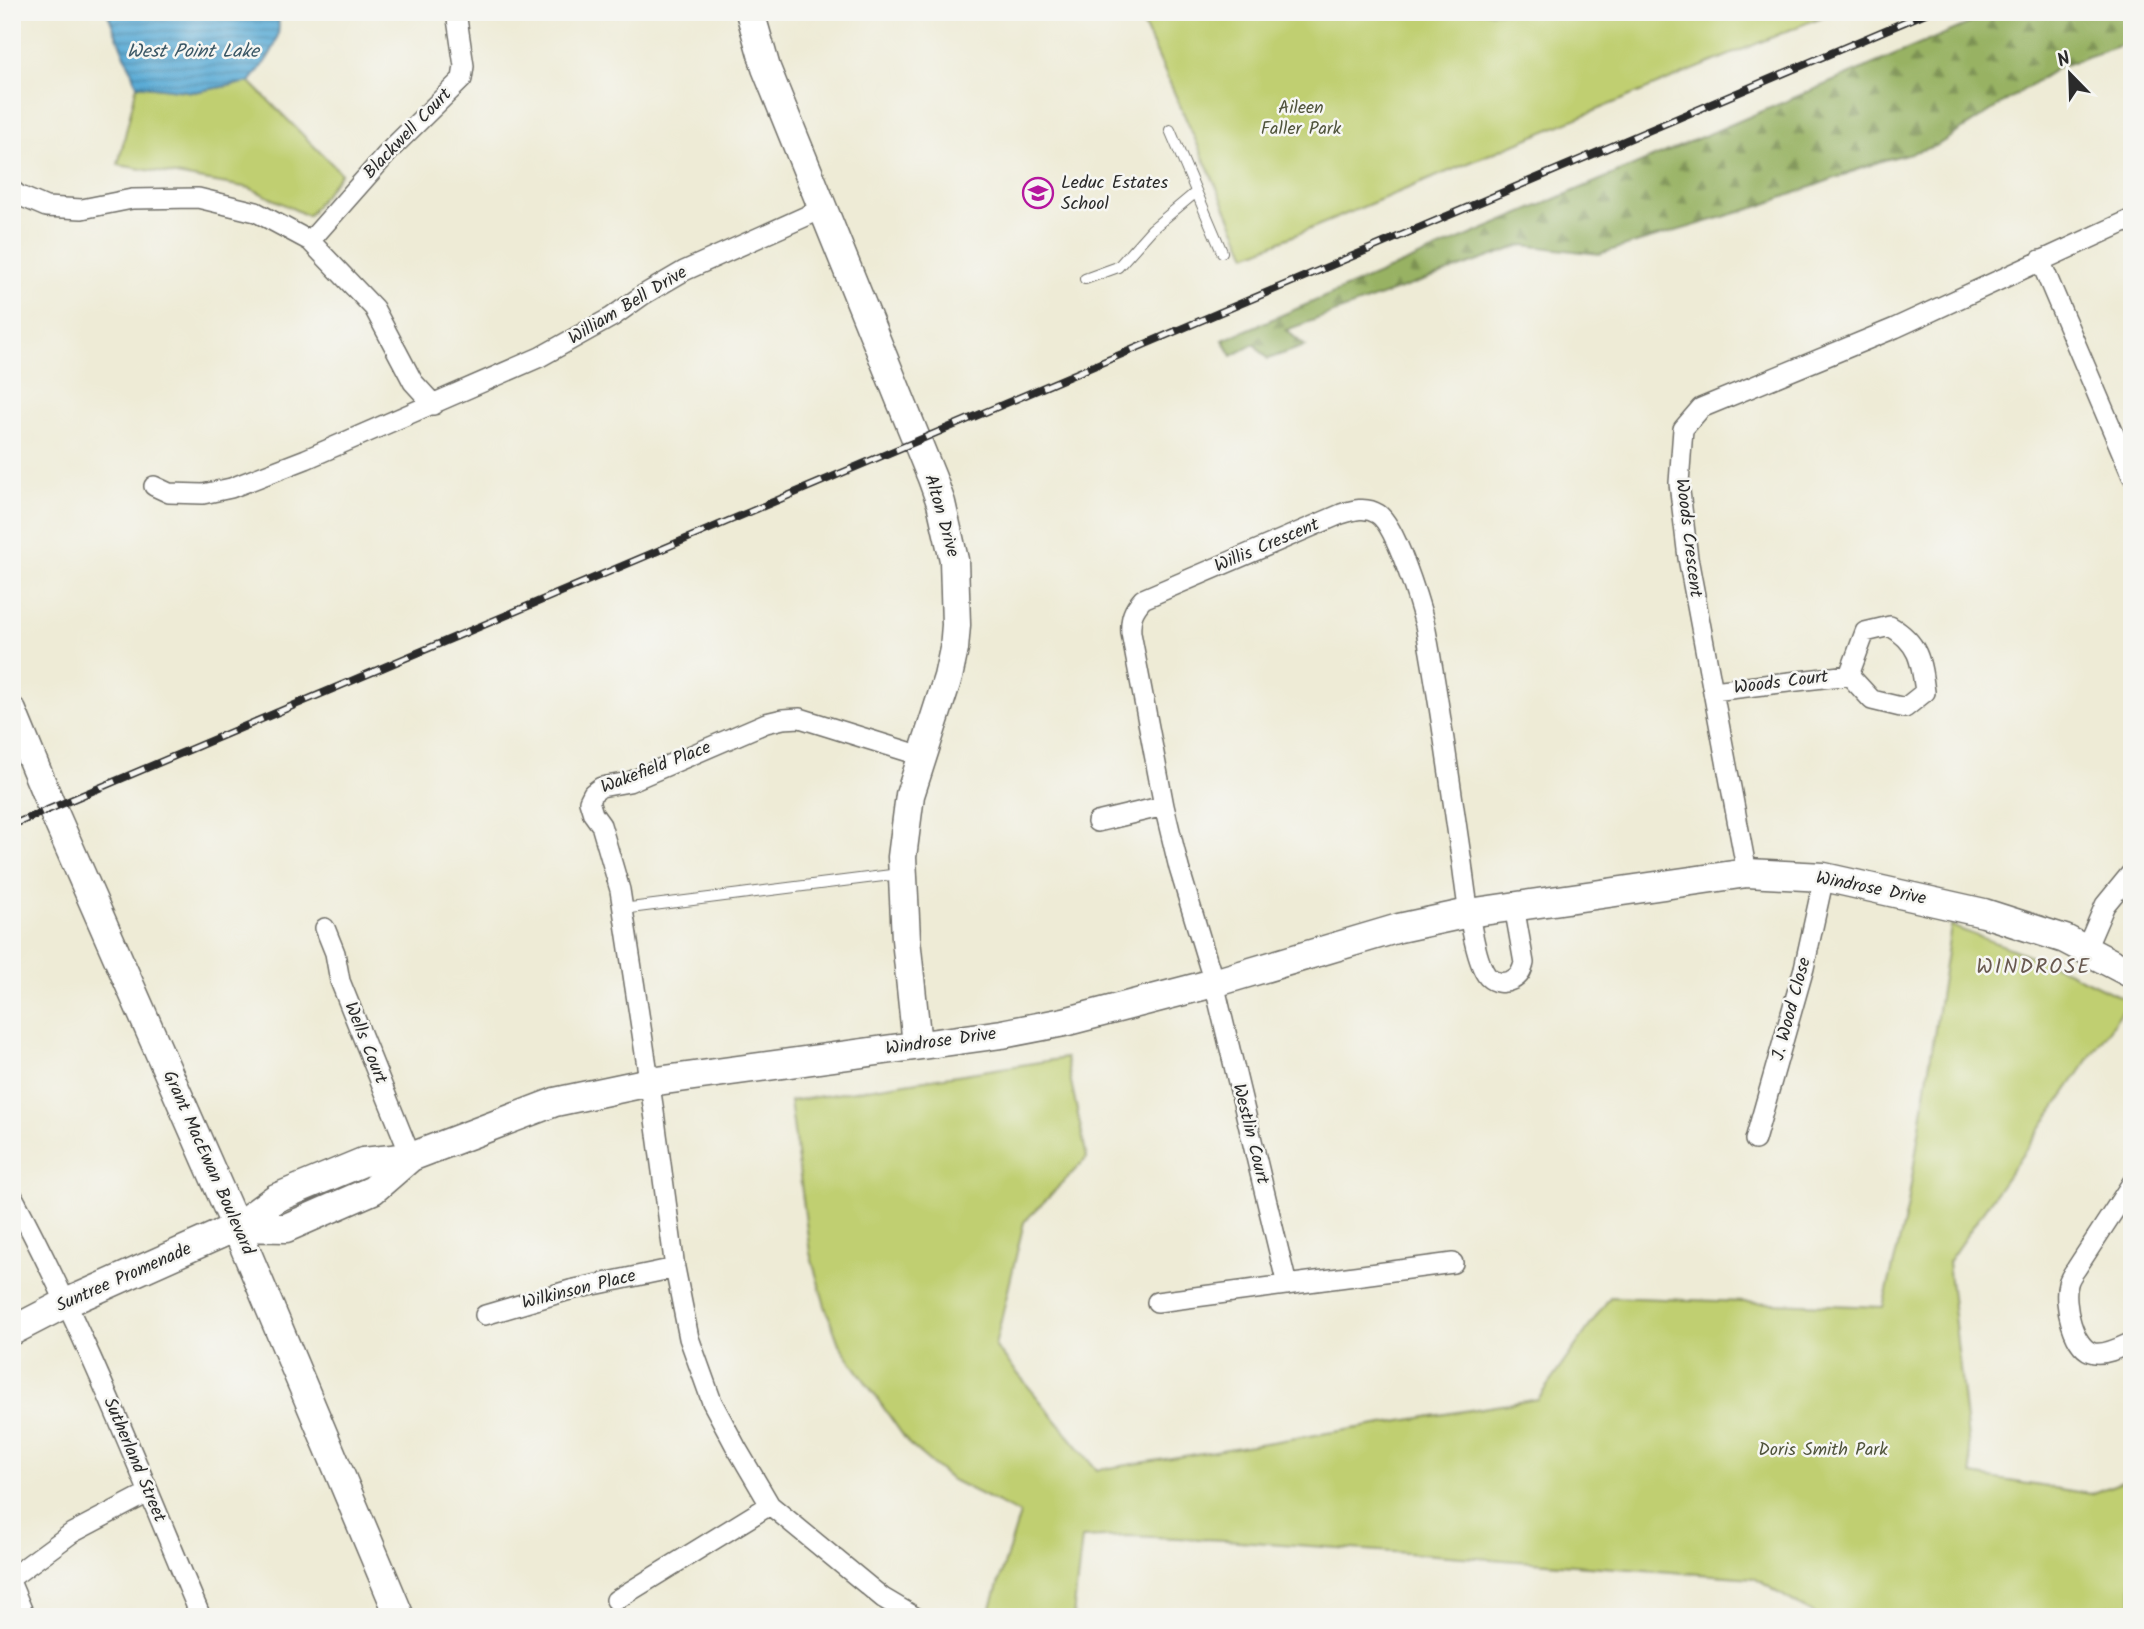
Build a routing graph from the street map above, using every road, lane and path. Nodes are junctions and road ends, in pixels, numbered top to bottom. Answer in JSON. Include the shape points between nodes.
{"nodes":[{"id":1,"x":456,"y":12,"type":"edge"},
{"id":2,"x":750,"y":12,"type":"edge"},
{"id":3,"x":1170,"y":130,"type":"dead end"},
{"id":4,"x":12,"y":190,"type":"edge"},
{"id":5,"x":1195,"y":193,"type":"junction"},
{"id":6,"x":822,"y":209,"type":"junction"},
{"id":7,"x":2132,"y":219,"type":"edge"},
{"id":8,"x":310,"y":241,"type":"junction"},
{"id":9,"x":1222,"y":252,"type":"dead end"},
{"id":10,"x":2040,"y":260,"type":"junction"},
{"id":11,"x":1086,"y":279,"type":"dead end"},
{"id":12,"x":434,"y":405,"type":"junction"},
{"id":13,"x":2132,"y":476,"type":"edge"},
{"id":14,"x":154,"y":486,"type":"dead end"},
{"id":15,"x":1849,"y":675,"type":"junction"},
{"id":16,"x":1713,"y":691,"type":"junction"},
{"id":17,"x":12,"y":711,"type":"edge"},
{"id":18,"x":922,"y":756,"type":"junction"},
{"id":19,"x":1164,"y":806,"type":"junction"},
{"id":20,"x":1097,"y":822,"type":"dead end"},
{"id":21,"x":2132,"y":872,"type":"edge"},
{"id":22,"x":1747,"y":873,"type":"junction"},
{"id":23,"x":902,"y":874,"type":"junction"},
{"id":24,"x":1824,"y":877,"type":"junction"},
{"id":25,"x":1514,"y":905,"type":"junction"},
{"id":26,"x":622,"y":909,"type":"junction"},
{"id":27,"x":1469,"y":913,"type":"junction"},
{"id":28,"x":325,"y":928,"type":"dead end"},
{"id":29,"x":2086,"y":948,"type":"junction"},
{"id":30,"x":2132,"y":974,"type":"edge"},
{"id":31,"x":1214,"y":983,"type":"junction"},
{"id":32,"x":917,"y":1045,"type":"junction"},
{"id":33,"x":650,"y":1082,"type":"junction"},
{"id":34,"x":1755,"y":1140,"type":"dead end"},
{"id":35,"x":411,"y":1157,"type":"junction"},
{"id":36,"x":2132,"y":1183,"type":"edge"},
{"id":37,"x":12,"y":1195,"type":"edge"},
{"id":38,"x":236,"y":1227,"type":"junction"},
{"id":39,"x":1453,"y":1263,"type":"dead end"},
{"id":40,"x":675,"y":1268,"type":"junction"},
{"id":41,"x":1287,"y":1285,"type":"junction"},
{"id":42,"x":1157,"y":1302,"type":"dead end"},
{"id":43,"x":66,"y":1303,"type":"junction"},
{"id":44,"x":485,"y":1315,"type":"dead end"},
{"id":45,"x":12,"y":1331,"type":"edge"},
{"id":46,"x":2132,"y":1342,"type":"edge"},
{"id":47,"x":148,"y":1493,"type":"junction"},
{"id":48,"x":770,"y":1505,"type":"junction"},
{"id":49,"x":12,"y":1577,"type":"edge"},
{"id":50,"x":12,"y":1586,"type":"edge"},
{"id":51,"x":616,"y":1600,"type":"dead end"},
{"id":52,"x":25,"y":1617,"type":"edge"},
{"id":53,"x":201,"y":1617,"type":"edge"},
{"id":54,"x":400,"y":1617,"type":"edge"},
{"id":55,"x":915,"y":1617,"type":"edge"}],
"edges":[{"from":1,"to":8,"type":"street","name":"Blackwell Court","via":[[462,79],[393,147]]},
{"from":2,"to":6,"type":"street","name":"Alton Drive","via":[[766,68]]},
{"from":3,"to":5,"type":"lane"},
{"from":4,"to":8,"type":"street","via":[[46,207],[82,209],[132,199],[198,198],[256,212]]},
{"from":5,"to":9,"type":"lane"},
{"from":5,"to":11,"type":"lane","via":[[1118,267]]},
{"from":6,"to":12,"type":"street","name":"William Bell Drive","via":[[684,271],[540,357]]},
{"from":6,"to":18,"type":"street","name":"Alton Drive","via":[[927,466],[953,550],[954,649]]},
{"from":7,"to":10,"type":"street","name":"Woods Crescent"},
{"from":8,"to":12,"type":"street","via":[[374,308],[414,382]]},
{"from":10,"to":13,"type":"street"},
{"from":10,"to":16,"type":"street","name":"Woods Crescent","via":[[1895,328],[1701,408],[1683,429],[1679,482]]},
{"from":12,"to":14,"type":"street","name":"William Bell Drive","via":[[231,488],[204,494],[169,493]]},
{"from":15,"to":15,"type":"street","name":"Woods Court","via":[[1872,700],[1905,708],[1925,692],[1920,656],[1904,634],[1890,626],[1865,632]]},
{"from":15,"to":16,"type":"street","name":"Woods Court"},
{"from":16,"to":22,"type":"street","name":"Woods Crescent"},
{"from":17,"to":38,"type":"street","name":"Grant MacEwan Boulevard"},
{"from":18,"to":23,"type":"street","name":"Alton Drive","via":[[910,795]]},
{"from":18,"to":26,"type":"street","name":"Wakefield Place","via":[[800,718],[783,719],[629,782],[601,787],[589,801],[601,825]]},
{"from":19,"to":20,"type":"street"},
{"from":19,"to":27,"type":"street","name":"Willis Crescent","via":[[1131,633],[1134,608],[1143,599],[1328,520],[1367,509],[1379,514],[1392,533],[1425,625]]},
{"from":19,"to":31,"type":"street","name":"Willis Crescent"},
{"from":21,"to":29,"type":"street","via":[[2105,905]]},
{"from":22,"to":24,"type":"street","name":"Windrose Drive"},
{"from":22,"to":25,"type":"street","name":"Windrose Drive"},
{"from":23,"to":26,"type":"lane"},
{"from":23,"to":32,"type":"street","name":"Alton Drive"},
{"from":24,"to":29,"type":"street","name":"Windrose Drive","via":[[1984,913]]},
{"from":24,"to":34,"type":"street","name":"J. Wood Close","via":[[1804,968]]},
{"from":25,"to":27,"type":"street","name":"Windrose Drive"},
{"from":25,"to":27,"type":"street","via":[[1524,963],[1521,973],[1506,982],[1487,976]]},
{"from":26,"to":33,"type":"street","name":"Wakefield Place"},
{"from":27,"to":31,"type":"street","name":"Windrose Drive","via":[[1399,928]]},
{"from":28,"to":35,"type":"street","name":"Wells Court","via":[[340,981]]},
{"from":29,"to":30,"type":"street","name":"Windrose Drive"},
{"from":31,"to":32,"type":"street","name":"Windrose Drive","via":[[1064,1022]]},
{"from":31,"to":41,"type":"street","name":"Westlin Court"},
{"from":32,"to":33,"type":"street","name":"Windrose Drive"},
{"from":33,"to":35,"type":"street","name":"Windrose Drive","via":[[555,1102]]},
{"from":33,"to":40,"type":"street"},
{"from":35,"to":38,"type":"street","name":"Windrose Drive","via":[[373,1190],[286,1228]]},
{"from":36,"to":46,"type":"street","via":[[2076,1269],[2067,1296],[2076,1339],[2091,1353]]},
{"from":37,"to":43,"type":"street","name":"Sutherland Street"},
{"from":38,"to":43,"type":"street","name":"Suntree Promenade"},
{"from":38,"to":54,"type":"street","name":"Grant MacEwan Boulevard"},
{"from":39,"to":41,"type":"street"},
{"from":40,"to":44,"type":"street","name":"Wilkinson Place","via":[[570,1290]]},
{"from":40,"to":48,"type":"street","via":[[690,1338],[712,1402]]},
{"from":41,"to":42,"type":"street"},
{"from":43,"to":45,"type":"street","name":"Suntree Promenade"},
{"from":43,"to":47,"type":"street","name":"Sutherland Street"},
{"from":47,"to":49,"type":"street","via":[[72,1534]]},
{"from":47,"to":53,"type":"street","name":"Sutherland Street"},
{"from":48,"to":51,"type":"street"},
{"from":48,"to":55,"type":"street","via":[[883,1598]]},
{"from":50,"to":52,"type":"street"}]}
